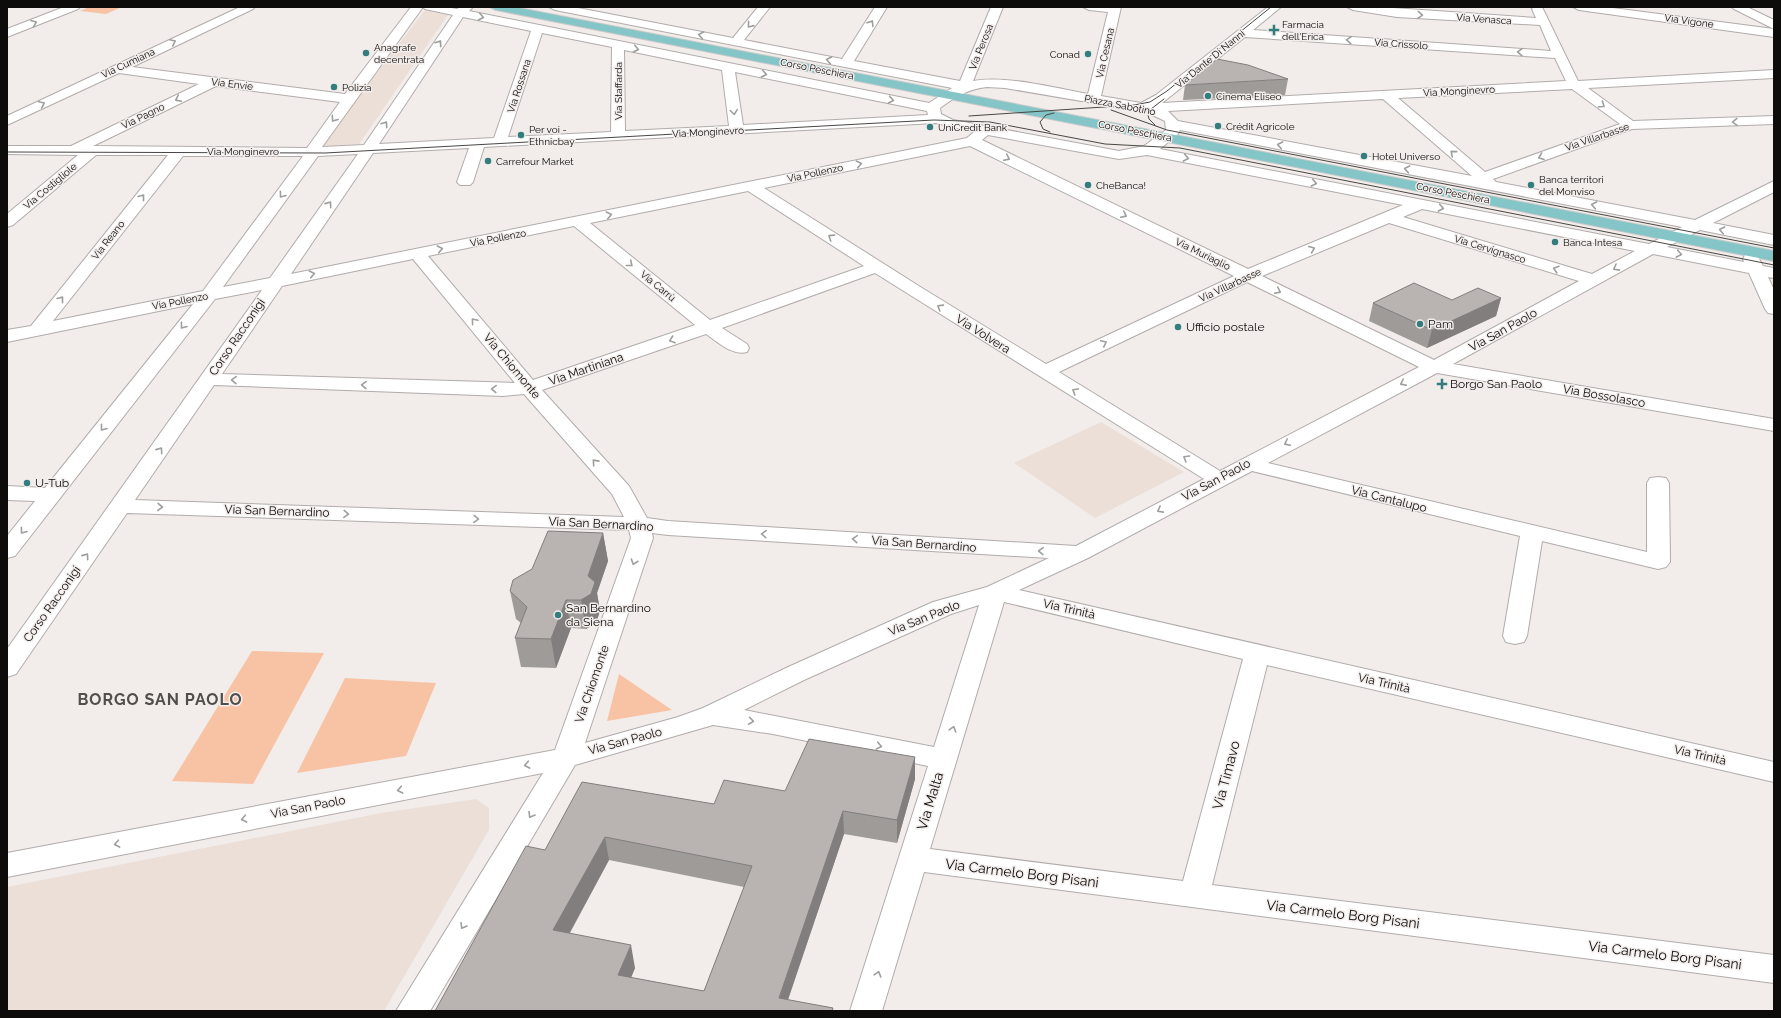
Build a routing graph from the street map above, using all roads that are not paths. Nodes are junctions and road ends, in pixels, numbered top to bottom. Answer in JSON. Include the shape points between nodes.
{"nodes":[{"id":1,"x":74,"y":7,"type":"edge"},
{"id":2,"x":249,"y":7,"type":"edge"},
{"id":3,"x":417,"y":7,"type":"edge"},
{"id":4,"x":429,"y":7,"type":"edge"},
{"id":5,"x":496,"y":7,"type":"edge"},
{"id":6,"x":555,"y":7,"type":"edge"},
{"id":7,"x":764,"y":7,"type":"edge"},
{"id":8,"x":881,"y":7,"type":"edge"},
{"id":9,"x":997,"y":7,"type":"edge"},
{"id":10,"x":1089,"y":7,"type":"edge"},
{"id":11,"x":1275,"y":7,"type":"edge"},
{"id":12,"x":1353,"y":7,"type":"edge"},
{"id":13,"x":1537,"y":7,"type":"edge"},
{"id":14,"x":1579,"y":7,"type":"edge"},
{"id":15,"x":1738,"y":7,"type":"edge"},
{"id":16,"x":1115,"y":8,"type":"edge"},
{"id":17,"x":463,"y":10,"type":"edge"},
{"id":18,"x":1544,"y":22,"type":"junction"},
{"id":19,"x":1774,"y":25,"type":"edge"},
{"id":20,"x":538,"y":28,"type":"junction"},
{"id":21,"x":7,"y":33,"type":"edge"},
{"id":22,"x":1242,"y":33,"type":"junction"},
{"id":23,"x":1774,"y":33,"type":"edge"},
{"id":24,"x":736,"y":42,"type":"junction"},
{"id":25,"x":618,"y":45,"type":"junction"},
{"id":26,"x":1559,"y":55,"type":"junction"},
{"id":27,"x":846,"y":63,"type":"junction"},
{"id":28,"x":728,"y":67,"type":"junction"},
{"id":29,"x":116,"y":69,"type":"junction"},
{"id":30,"x":1774,"y":74,"type":"edge"},
{"id":31,"x":1751,"y":75,"type":"junction"},
{"id":32,"x":213,"y":82,"type":"junction"},
{"id":33,"x":1574,"y":84,"type":"junction"},
{"id":34,"x":964,"y":86,"type":"junction"},
{"id":35,"x":1774,"y":88,"type":"edge"},
{"id":36,"x":948,"y":95,"type":"junction"},
{"id":37,"x":1386,"y":95,"type":"junction"},
{"id":38,"x":349,"y":99,"type":"junction"},
{"id":39,"x":1094,"y":99,"type":"junction"},
{"id":40,"x":1143,"y":108,"type":"junction"},
{"id":41,"x":936,"y":113,"type":"junction"},
{"id":42,"x":7,"y":120,"type":"edge"},
{"id":43,"x":1774,"y":120,"type":"edge"},
{"id":44,"x":1174,"y":124,"type":"junction"},
{"id":45,"x":1630,"y":125,"type":"junction"},
{"id":46,"x":737,"y":130,"type":"junction"},
{"id":47,"x":985,"y":130,"type":"junction"},
{"id":48,"x":618,"y":137,"type":"junction"},
{"id":49,"x":1167,"y":137,"type":"junction"},
{"id":50,"x":972,"y":141,"type":"junction"},
{"id":51,"x":499,"y":143,"type":"junction"},
{"id":52,"x":478,"y":144,"type":"junction"},
{"id":53,"x":7,"y":150,"type":"edge"},
{"id":54,"x":74,"y":150,"type":"junction"},
{"id":55,"x":93,"y":150,"type":"junction"},
{"id":56,"x":368,"y":150,"type":"junction"},
{"id":57,"x":179,"y":151,"type":"junction"},
{"id":58,"x":1148,"y":151,"type":"junction"},
{"id":59,"x":312,"y":152,"type":"junction"},
{"id":60,"x":465,"y":182,"type":"dead end"},
{"id":61,"x":1483,"y":182,"type":"junction"},
{"id":62,"x":750,"y":186,"type":"junction"},
{"id":63,"x":1774,"y":186,"type":"edge"},
{"id":64,"x":1420,"y":204,"type":"junction"},
{"id":65,"x":1388,"y":217,"type":"junction"},
{"id":66,"x":578,"y":221,"type":"junction"},
{"id":67,"x":7,"y":222,"type":"edge"},
{"id":68,"x":1697,"y":225,"type":"junction"},
{"id":69,"x":1740,"y":234,"type":"junction"},
{"id":70,"x":1675,"y":237,"type":"junction"},
{"id":71,"x":1774,"y":240,"type":"edge"},
{"id":72,"x":1651,"y":249,"type":"junction"},
{"id":73,"x":1748,"y":251,"type":"junction"},
{"id":74,"x":418,"y":254,"type":"junction"},
{"id":75,"x":1774,"y":256,"type":"edge"},
{"id":76,"x":877,"y":267,"type":"junction"},
{"id":77,"x":1755,"y":270,"type":"junction"},
{"id":78,"x":1774,"y":273,"type":"edge"},
{"id":79,"x":1247,"y":276,"type":"junction"},
{"id":80,"x":1593,"y":280,"type":"junction"},
{"id":81,"x":274,"y":282,"type":"junction"},
{"id":82,"x":208,"y":296,"type":"junction"},
{"id":83,"x":1774,"y":309,"type":"edge"},
{"id":84,"x":708,"y":327,"type":"junction"},
{"id":85,"x":37,"y":330,"type":"junction"},
{"id":86,"x":7,"y":336,"type":"edge"},
{"id":87,"x":740,"y":348,"type":"dead end"},
{"id":88,"x":1434,"y":367,"type":"junction"},
{"id":89,"x":1044,"y":372,"type":"junction"},
{"id":90,"x":209,"y":379,"type":"junction"},
{"id":91,"x":529,"y":388,"type":"junction"},
{"id":92,"x":1774,"y":425,"type":"edge"},
{"id":93,"x":1247,"y":464,"type":"junction"},
{"id":94,"x":1219,"y":479,"type":"junction"},
{"id":95,"x":1658,"y":483,"type":"dead end"},
{"id":96,"x":7,"y":493,"type":"edge"},
{"id":97,"x":49,"y":495,"type":"junction"},
{"id":98,"x":121,"y":506,"type":"junction"},
{"id":99,"x":639,"y":524,"type":"junction"},
{"id":100,"x":1532,"y":533,"type":"junction"},
{"id":101,"x":7,"y":551,"type":"edge"},
{"id":102,"x":1080,"y":553,"type":"junction"},
{"id":103,"x":995,"y":592,"type":"junction"},
{"id":104,"x":1515,"y":636,"type":"dead end"},
{"id":105,"x":1257,"y":654,"type":"junction"},
{"id":106,"x":7,"y":668,"type":"edge"},
{"id":107,"x":712,"y":715,"type":"junction"},
{"id":108,"x":566,"y":758,"type":"junction"},
{"id":109,"x":944,"y":758,"type":"junction"},
{"id":110,"x":1774,"y":772,"type":"edge"},
{"id":111,"x":913,"y":859,"type":"junction"},
{"id":112,"x":7,"y":865,"type":"edge"},
{"id":113,"x":1194,"y":895,"type":"junction"},
{"id":114,"x":1774,"y":969,"type":"edge"},
{"id":115,"x":412,"y":1011,"type":"edge"},
{"id":116,"x":866,"y":1011,"type":"edge"}],
"edges":[{"from":21,"to":1,"type":"street","one_way":true},
{"from":29,"to":2,"type":"street","name":"Via Cumiana","one_way":true},
{"from":3,"to":38,"type":"street"},
{"from":4,"to":17,"type":"street","name":"Corso Peschiera"},
{"from":5,"to":36,"type":"main road","name":"Corso Peschiera"},
{"from":24,"to":6,"type":"street","name":"Corso Peschiera","one_way":true},
{"from":7,"to":24,"type":"street","one_way":true},
{"from":27,"to":8,"type":"street","one_way":true},
{"from":9,"to":34,"type":"street","name":"Via Perosa"},
{"from":10,"to":16,"type":"street"},
{"from":11,"to":22,"type":"street","name":"Via Dante Di Nanni"},
{"from":12,"to":18,"type":"street","name":"Via Venasca","one_way":true,"via":[[1397,13]]},
{"from":13,"to":18,"type":"street"},
{"from":14,"to":23,"type":"street","name":"Via Vigone"},
{"from":15,"to":19,"type":"street"},
{"from":16,"to":39,"type":"street","name":"Via Cesana"},
{"from":17,"to":20,"type":"street","name":"Corso Peschiera","one_way":true},
{"from":56,"to":17,"type":"street","name":"Corso Racconigi","one_way":true},
{"from":18,"to":26,"type":"street"},
{"from":20,"to":25,"type":"street","name":"Corso Peschiera"},
{"from":20,"to":51,"type":"street","name":"Via Rossana"},
{"from":26,"to":22,"type":"street","name":"Via Crissolo","one_way":true},
{"from":22,"to":40,"type":"street","name":"Via Dante Di Nanni","via":[[1162,98]]},
{"from":27,"to":24,"type":"street","name":"Corso Peschiera","one_way":true},
{"from":25,"to":28,"type":"street","name":"Corso Peschiera","one_way":true},
{"from":25,"to":48,"type":"street","name":"Via Staffarda"},
{"from":26,"to":33,"type":"street"},
{"from":27,"to":34,"type":"street","name":"Corso Peschiera"},
{"from":28,"to":41,"type":"street","name":"Corso Peschiera","one_way":true},
{"from":28,"to":46,"type":"street","one_way":true},
{"from":29,"to":32,"type":"street","name":"Via Envie"},
{"from":42,"to":29,"type":"street","name":"Via Cumiana","one_way":true},
{"from":30,"to":31,"type":"street","name":"Via Monginevro"},
{"from":31,"to":33,"type":"street","name":"Via Monginevro"},
{"from":31,"to":35,"type":"street"},
{"from":32,"to":38,"type":"street","name":"Via Envie"},
{"from":32,"to":54,"type":"street","name":"Via Pagno","one_way":true},
{"from":33,"to":37,"type":"street","name":"Via Monginevro"},
{"from":33,"to":45,"type":"street","one_way":true},
{"from":34,"to":36,"type":"street","name":"Piazza Sabotino"},
{"from":34,"to":39,"type":"street","name":"Piazza Sabotino","via":[[979,83],[1005,84]]},
{"from":36,"to":41,"type":"street","name":"Piazza Sabotino"},
{"from":36,"to":49,"type":"main road","name":"Corso Peschiera"},
{"from":37,"to":40,"type":"street","name":"Via Monginevro"},
{"from":61,"to":37,"type":"street","one_way":true},
{"from":38,"to":59,"type":"street","one_way":true},
{"from":39,"to":40,"type":"street","name":"Piazza Sabotino"},
{"from":40,"to":44,"type":"street","name":"Piazza Sabotino","via":[[1162,113]]},
{"from":41,"to":46,"type":"street","name":"Via Monginevro"},
{"from":41,"to":47,"type":"street","via":[[947,122]]},
{"from":43,"to":45,"type":"street","name":"Via Villarbasse","one_way":true},
{"from":44,"to":49,"type":"street","via":[[1173,131]]},
{"from":61,"to":44,"type":"street","name":"Corso Peschiera","one_way":true},
{"from":45,"to":61,"type":"street","name":"Via Villarbasse","one_way":true},
{"from":46,"to":48,"type":"street","name":"Via Monginevro"},
{"from":47,"to":50,"type":"street","name":"Via Pollenzo"},
{"from":47,"to":58,"type":"street","via":[[1107,154]]},
{"from":48,"to":51,"type":"street","name":"Via Monginevro"},
{"from":49,"to":58,"type":"street"},
{"from":49,"to":70,"type":"main road","name":"Corso Peschiera"},
{"from":62,"to":50,"type":"street","name":"Via Pollenzo","one_way":true},
{"from":50,"to":79,"type":"street","name":"Via Muriaglio","one_way":true},
{"from":51,"to":52,"type":"street","name":"Via Monginevro"},
{"from":52,"to":56,"type":"street","name":"Via Monginevro"},
{"from":52,"to":60,"type":"street"},
{"from":53,"to":54,"type":"street","name":"Via Monginevro"},
{"from":54,"to":55,"type":"street","name":"Via Monginevro"},
{"from":55,"to":57,"type":"street","name":"Via Monginevro"},
{"from":55,"to":67,"type":"street","name":"Via Costigliole"},
{"from":56,"to":59,"type":"street","name":"Via Monginevro"},
{"from":81,"to":56,"type":"street","name":"Corso Racconigi","one_way":true},
{"from":57,"to":59,"type":"street","name":"Via Monginevro"},
{"from":85,"to":57,"type":"street","name":"Via Reano","one_way":true},
{"from":58,"to":64,"type":"street","name":"Corso Peschiera","one_way":true},
{"from":59,"to":82,"type":"street","one_way":true},
{"from":68,"to":61,"type":"street","name":"Corso Peschiera","one_way":true},
{"from":66,"to":62,"type":"street","name":"Via Pollenzo","one_way":true},
{"from":76,"to":62,"type":"street","name":"Via Volvera","one_way":true},
{"from":63,"to":68,"type":"street","name":"Via San Paolo"},
{"from":64,"to":65,"type":"street","name":"Via Villarbasse"},
{"from":64,"to":72,"type":"street","name":"Corso Peschiera","one_way":true},
{"from":79,"to":65,"type":"street","name":"Via Villarbasse","one_way":true},
{"from":80,"to":65,"type":"street","name":"Via Cervignasco","one_way":true},
{"from":74,"to":66,"type":"street","name":"Via Pollenzo","one_way":true},
{"from":66,"to":84,"type":"street","name":"Via Carrù","one_way":true},
{"from":69,"to":68,"type":"street","name":"Corso Peschiera","one_way":true},
{"from":68,"to":70,"type":"street","name":"Via San Paolo"},
{"from":69,"to":71,"type":"street","name":"Corso Peschiera"},
{"from":69,"to":73,"type":"street"},
{"from":70,"to":72,"type":"street","name":"Via San Paolo"},
{"from":70,"to":73,"type":"main road","name":"Corso Peschiera"},
{"from":72,"to":77,"type":"street","name":"Corso Peschiera","one_way":true},
{"from":72,"to":80,"type":"street","name":"Via San Paolo","one_way":true},
{"from":73,"to":75,"type":"main road","name":"Corso Peschiera"},
{"from":73,"to":77,"type":"street"},
{"from":81,"to":74,"type":"street","name":"Via Pollenzo","one_way":true},
{"from":91,"to":74,"type":"street","name":"Via Chiomonte","one_way":true},
{"from":76,"to":84,"type":"street","name":"Via Martiniana"},
{"from":89,"to":76,"type":"street","name":"Via Volvera","one_way":true},
{"from":77,"to":78,"type":"street","name":"Corso Peschiera"},
{"from":77,"to":83,"type":"street"},
{"from":79,"to":88,"type":"street","name":"Via Muriaglio","one_way":true},
{"from":89,"to":79,"type":"street","name":"Via Villarbasse","one_way":true},
{"from":80,"to":88,"type":"street","name":"Via San Paolo"},
{"from":81,"to":82,"type":"street","name":"Via Pollenzo"},
{"from":81,"to":90,"type":"street","name":"Corso Racconigi"},
{"from":82,"to":85,"type":"street","name":"Via Pollenzo"},
{"from":82,"to":97,"type":"street","one_way":true},
{"from":84,"to":87,"type":"street","name":"Via Carrù"},
{"from":84,"to":91,"type":"street","name":"Via Martiniana","one_way":true},
{"from":85,"to":86,"type":"street","name":"Via Pollenzo"},
{"from":88,"to":92,"type":"street","name":"Via Bossolasco"},
{"from":88,"to":93,"type":"street","name":"Via San Paolo","one_way":true},
{"from":94,"to":89,"type":"street","name":"Via Volvera","one_way":true},
{"from":91,"to":90,"type":"street","name":"Via Martiniana","one_way":true,"via":[[503,390]]},
{"from":98,"to":90,"type":"street","name":"Corso Racconigi","one_way":true},
{"from":99,"to":91,"type":"street","name":"Via Chiomonte","one_way":true,"via":[[621,492]]},
{"from":93,"to":94,"type":"street","name":"Via San Paolo"},
{"from":93,"to":100,"type":"street","name":"Via Cantalupo"},
{"from":94,"to":102,"type":"street","name":"Via San Paolo","one_way":true},
{"from":95,"to":100,"type":"street","name":"Via Cantalupo","via":[[1658,562]]},
{"from":96,"to":97,"type":"street"},
{"from":97,"to":101,"type":"street","one_way":true},
{"from":98,"to":99,"type":"street","name":"Via San Bernardino","one_way":true},
{"from":106,"to":98,"type":"street","name":"Corso Racconigi","one_way":true},
{"from":102,"to":99,"type":"street","name":"Via San Bernardino","one_way":true,"via":[[668,528]]},
{"from":99,"to":108,"type":"street","name":"Via Chiomonte","one_way":true,"via":[[642,538]]},
{"from":100,"to":104,"type":"street"},
{"from":102,"to":103,"type":"street","name":"Via San Paolo"},
{"from":103,"to":105,"type":"street","name":"Via Trinità"},
{"from":103,"to":107,"type":"street","name":"Via San Paolo","via":[[942,608],[795,674]]},
{"from":109,"to":103,"type":"street","name":"Via Malta","one_way":true},
{"from":105,"to":110,"type":"street","name":"Via Trinità"},
{"from":105,"to":113,"type":"street","name":"Via Timavo"},
{"from":107,"to":108,"type":"street","name":"Via San Paolo"},
{"from":107,"to":109,"type":"street","one_way":true,"via":[[773,724]]},
{"from":108,"to":112,"type":"street","name":"Via San Paolo","one_way":true},
{"from":108,"to":115,"type":"street","name":"Via Chiomonte","one_way":true},
{"from":109,"to":111,"type":"street","name":"Via Malta"},
{"from":111,"to":113,"type":"street","name":"Via Carmelo Borg Pisani"},
{"from":116,"to":111,"type":"street","name":"Via Malta","one_way":true},
{"from":113,"to":114,"type":"street","name":"Via Carmelo Borg Pisani"}]}
